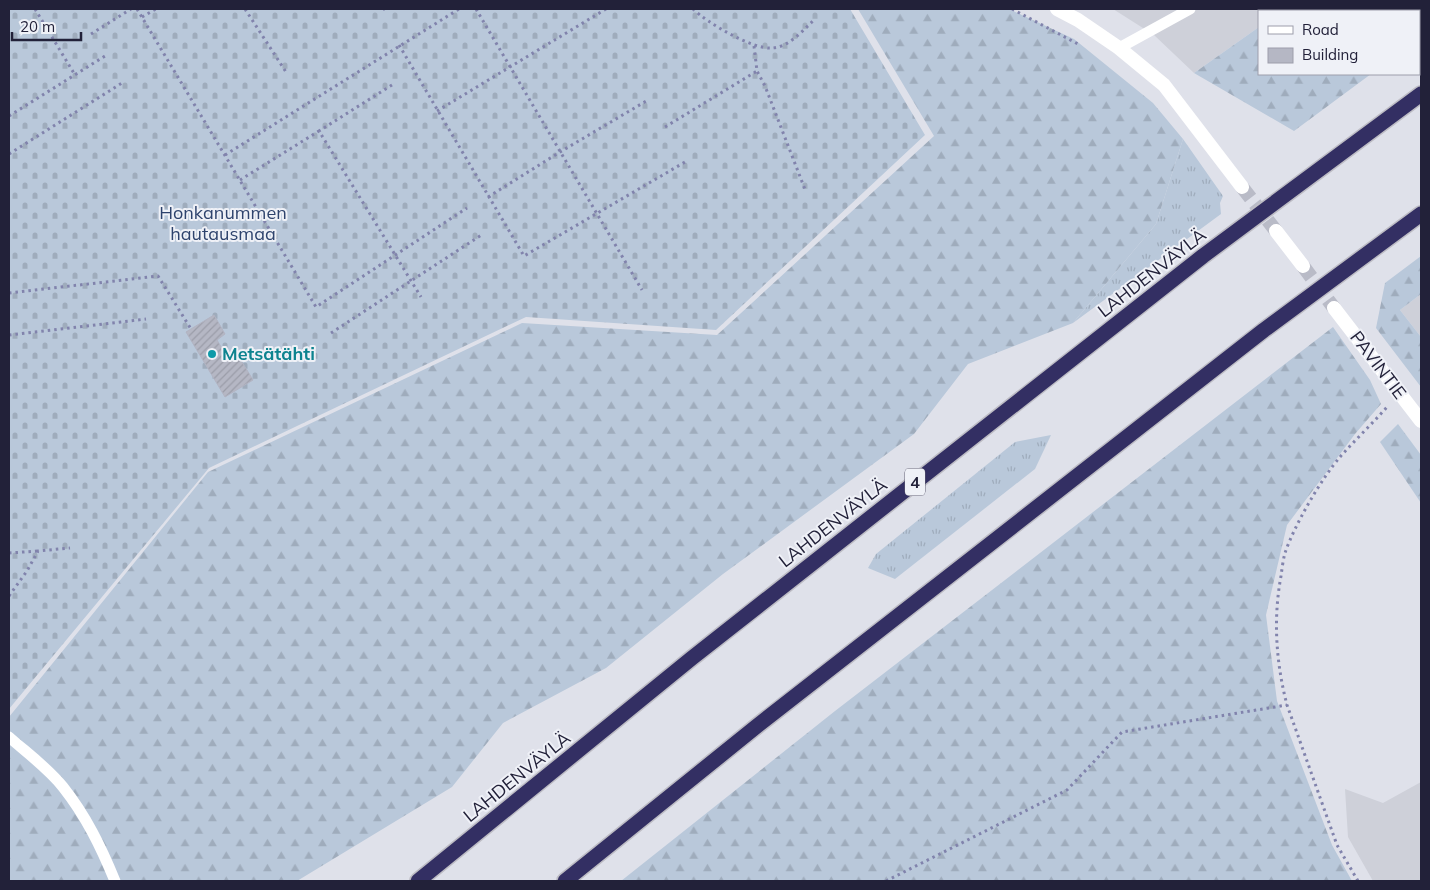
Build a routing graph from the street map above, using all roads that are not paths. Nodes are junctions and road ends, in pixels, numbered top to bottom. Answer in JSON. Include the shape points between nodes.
{"nodes":[{"id":1,"x":1057,"y":9,"type":"edge"},
{"id":2,"x":1190,"y":9,"type":"edge"},
{"id":3,"x":1119,"y":48,"type":"junction"},
{"id":4,"x":1421,"y":94,"type":"edge"},
{"id":5,"x":1242,"y":187,"type":"tunnel mouth"},
{"id":6,"x":1421,"y":214,"type":"edge"},
{"id":7,"x":1276,"y":231,"type":"tunnel mouth"},
{"id":8,"x":1303,"y":266,"type":"tunnel mouth"},
{"id":9,"x":1334,"y":308,"type":"tunnel mouth"},
{"id":10,"x":1421,"y":421,"type":"edge"},
{"id":11,"x":9,"y":737,"type":"edge"},
{"id":12,"x":115,"y":881,"type":"edge"},
{"id":13,"x":418,"y":881,"type":"edge"},
{"id":14,"x":565,"y":881,"type":"edge"}],
"edges":[{"from":1,"to":3,"type":"street"},
{"from":2,"to":3,"type":"lane"},
{"from":3,"to":5,"type":"street","via":[[1164,85]]},
{"from":4,"to":13,"type":"highway","name":"LAHDENVÄYLÄ","number":"4","via":[[1188,268],[692,658]]},
{"from":6,"to":14,"type":"highway","via":[[1248,342],[757,726]]},
{"from":7,"to":8,"type":"street"},
{"from":9,"to":10,"type":"street","name":"PAVINTIE"},
{"from":11,"to":12,"type":"lane","via":[[62,786],[88,821]]}]}
